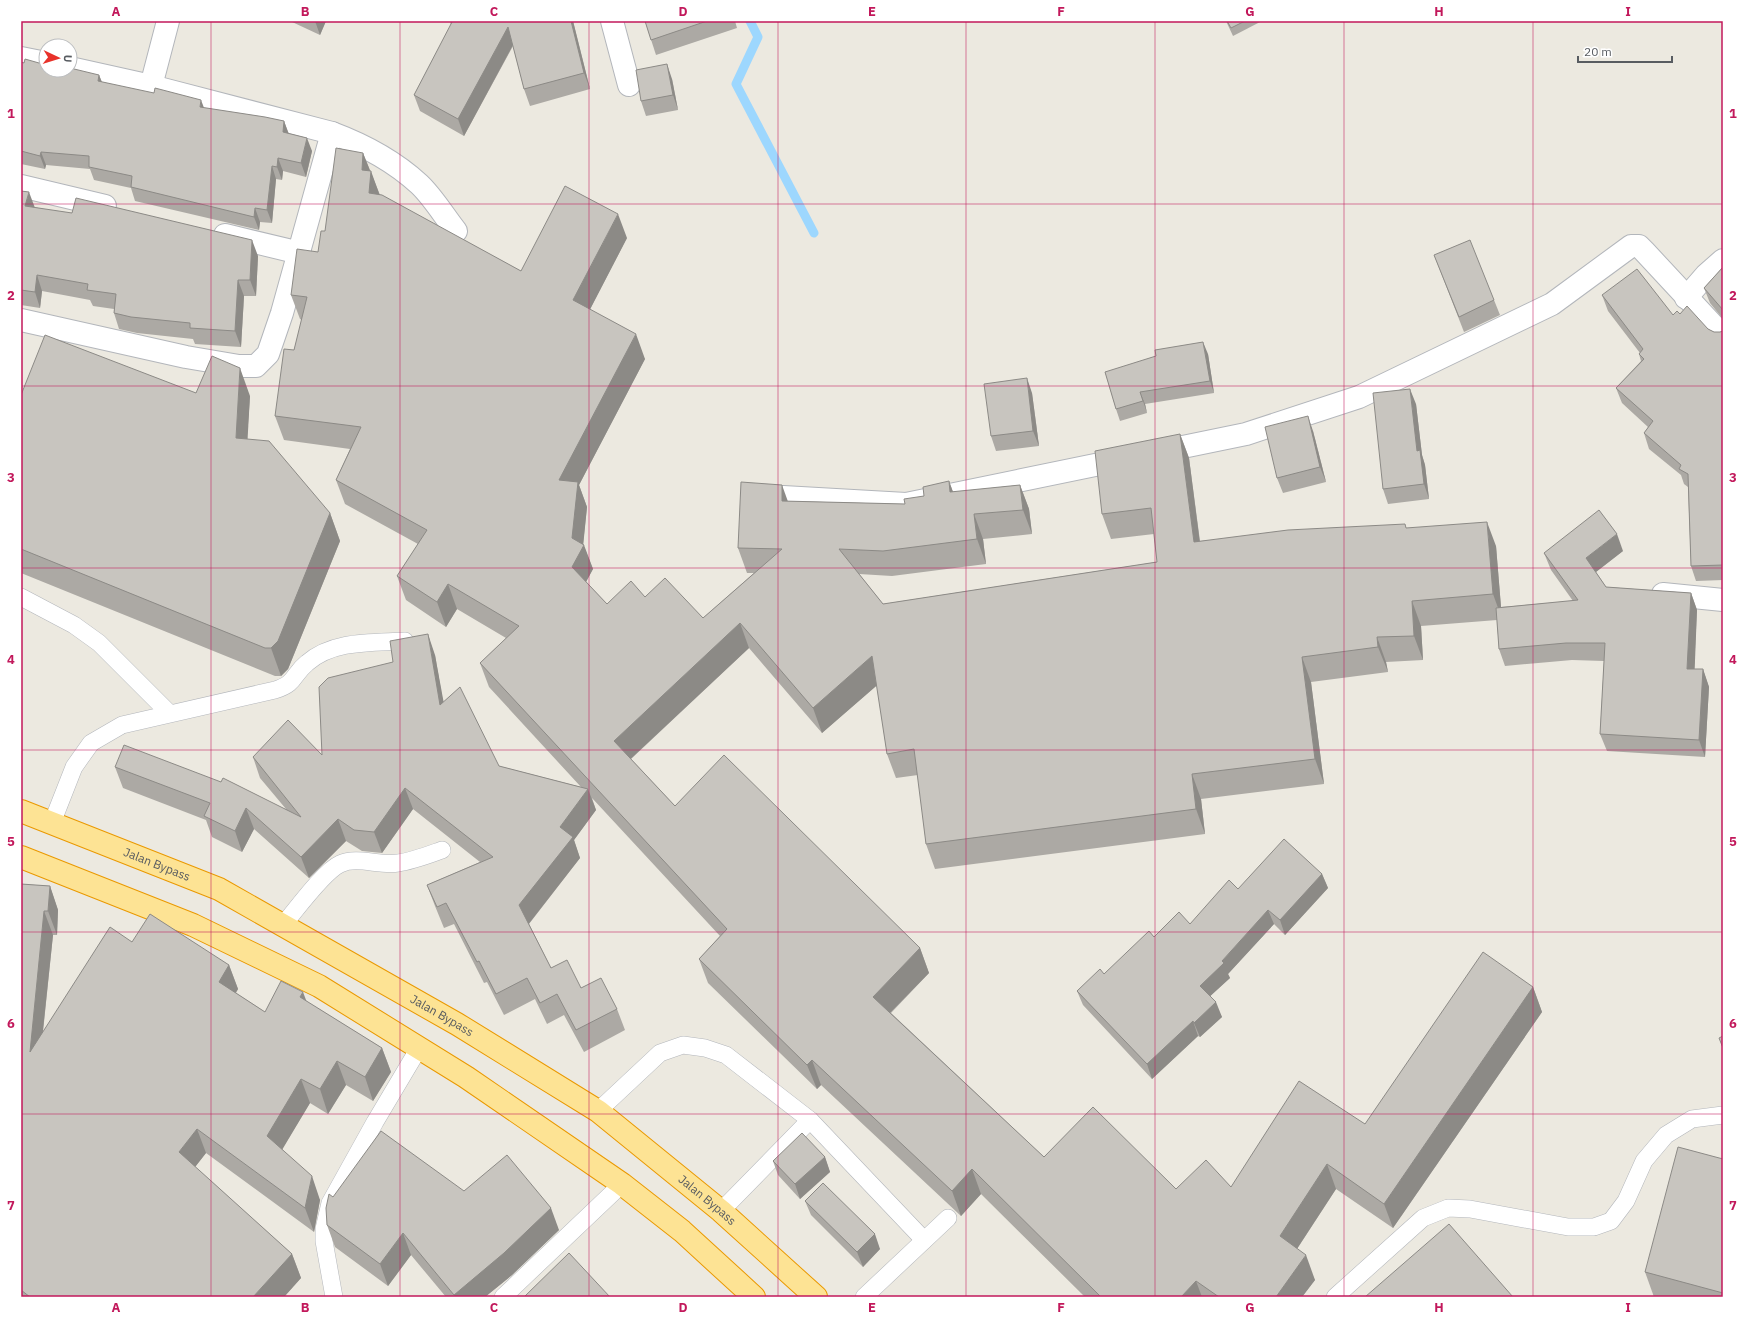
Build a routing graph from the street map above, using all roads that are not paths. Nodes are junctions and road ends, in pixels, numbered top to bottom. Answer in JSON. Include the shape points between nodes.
{"nodes":[{"id":1,"x":168,"y":21,"type":"edge"},
{"id":2,"x":612,"y":21,"type":"edge"},
{"id":3,"x":21,"y":58,"type":"edge"},
{"id":4,"x":38,"y":61,"type":"edge"},
{"id":5,"x":78,"y":70,"type":"edge"},
{"id":6,"x":629,"y":85,"type":"dead end"},
{"id":7,"x":151,"y":86,"type":"junction"},
{"id":8,"x":332,"y":133,"type":"junction"},
{"id":9,"x":21,"y":186,"type":"edge"},
{"id":10,"x":122,"y":210,"type":"edge"},
{"id":11,"x":207,"y":231,"type":"edge"},
{"id":12,"x":456,"y":231,"type":"dead end"},
{"id":13,"x":300,"y":253,"type":"junction"},
{"id":14,"x":1723,"y":260,"type":"edge"},
{"id":15,"x":1686,"y":298,"type":"junction"},
{"id":16,"x":21,"y":320,"type":"edge"},
{"id":17,"x":1723,"y":336,"type":"edge"},
{"id":18,"x":783,"y":496,"type":"edge"},
{"id":19,"x":1640,"y":593,"type":"edge"},
{"id":20,"x":21,"y":597,"type":"edge"},
{"id":21,"x":1723,"y":600,"type":"edge"},
{"id":22,"x":405,"y":641,"type":"edge"},
{"id":23,"x":169,"y":713,"type":"junction"},
{"id":24,"x":21,"y":811,"type":"edge"},
{"id":25,"x":52,"y":823,"type":"junction"},
{"id":26,"x":442,"y":850,"type":"dead end"},
{"id":27,"x":21,"y":857,"type":"edge"},
{"id":28,"x":283,"y":925,"type":"junction"},
{"id":29,"x":419,"y":1048,"type":"junction"},
{"id":30,"x":598,"y":1111,"type":"junction"},
{"id":31,"x":1723,"y":1115,"type":"edge"},
{"id":32,"x":810,"y":1120,"type":"junction"},
{"id":33,"x":622,"y":1184,"type":"junction"},
{"id":34,"x":721,"y":1211,"type":"junction"},
{"id":35,"x":948,"y":1218,"type":"dead end"},
{"id":36,"x":924,"y":1240,"type":"junction"},
{"id":37,"x":334,"y":1297,"type":"edge"},
{"id":38,"x":503,"y":1297,"type":"edge"},
{"id":39,"x":754,"y":1297,"type":"edge"},
{"id":40,"x":816,"y":1297,"type":"edge"},
{"id":41,"x":864,"y":1297,"type":"edge"},
{"id":42,"x":1335,"y":1297,"type":"edge"}],
"edges":[{"from":1,"to":7,"type":"street"},
{"from":2,"to":6,"type":"street"},
{"from":3,"to":4,"type":"street"},
{"from":5,"to":7,"type":"street"},
{"from":7,"to":8,"type":"street"},
{"from":8,"to":12,"type":"street","via":[[356,142],[395,164],[420,185]]},
{"from":8,"to":13,"type":"street"},
{"from":9,"to":10,"type":"street"},
{"from":11,"to":13,"type":"street"},
{"from":13,"to":16,"type":"street","via":[[268,354],[256,366],[239,366],[186,357]]},
{"from":14,"to":15,"type":"street"},
{"from":15,"to":17,"type":"street"},
{"from":15,"to":18,"type":"street","via":[[1639,246],[1631,246],[1552,304],[1359,397],[1246,434],[906,504]]},
{"from":19,"to":21,"type":"street"},
{"from":20,"to":23,"type":"lane","via":[[74,625],[99,643]]},
{"from":22,"to":23,"type":"lane","via":[[344,645],[320,654],[306,663],[287,686]]},
{"from":23,"to":25,"type":"lane","via":[[122,725],[91,743],[74,767]]},
{"from":24,"to":25,"type":"highway","name":"Jalan Bypass"},
{"from":25,"to":28,"type":"highway","name":"Jalan Bypass","via":[[219,889]]},
{"from":26,"to":28,"type":"lane","via":[[422,858],[398,863],[339,864]]},
{"from":27,"to":29,"type":"highway","via":[[200,928],[319,986]]},
{"from":28,"to":30,"type":"highway","name":"Jalan Bypass","via":[[457,1024]]},
{"from":29,"to":33,"type":"highway","via":[[466,1077]]},
{"from":29,"to":37,"type":"lane","via":[[330,1203],[324,1241]]},
{"from":30,"to":32,"type":"lane","via":[[660,1053],[684,1045],[726,1055]]},
{"from":30,"to":34,"type":"highway","name":"Jalan Bypass"},
{"from":31,"to":42,"type":"lane","via":[[1692,1119],[1666,1135],[1644,1161],[1626,1201],[1612,1221],[1594,1227],[1568,1228],[1470,1209],[1448,1208],[1423,1218]]},
{"from":32,"to":34,"type":"lane"},
{"from":32,"to":36,"type":"lane"},
{"from":33,"to":38,"type":"lane"},
{"from":33,"to":39,"type":"highway","via":[[682,1231]]},
{"from":34,"to":40,"type":"highway","name":"Jalan Bypass"},
{"from":35,"to":36,"type":"lane"},
{"from":36,"to":41,"type":"lane"}]}
